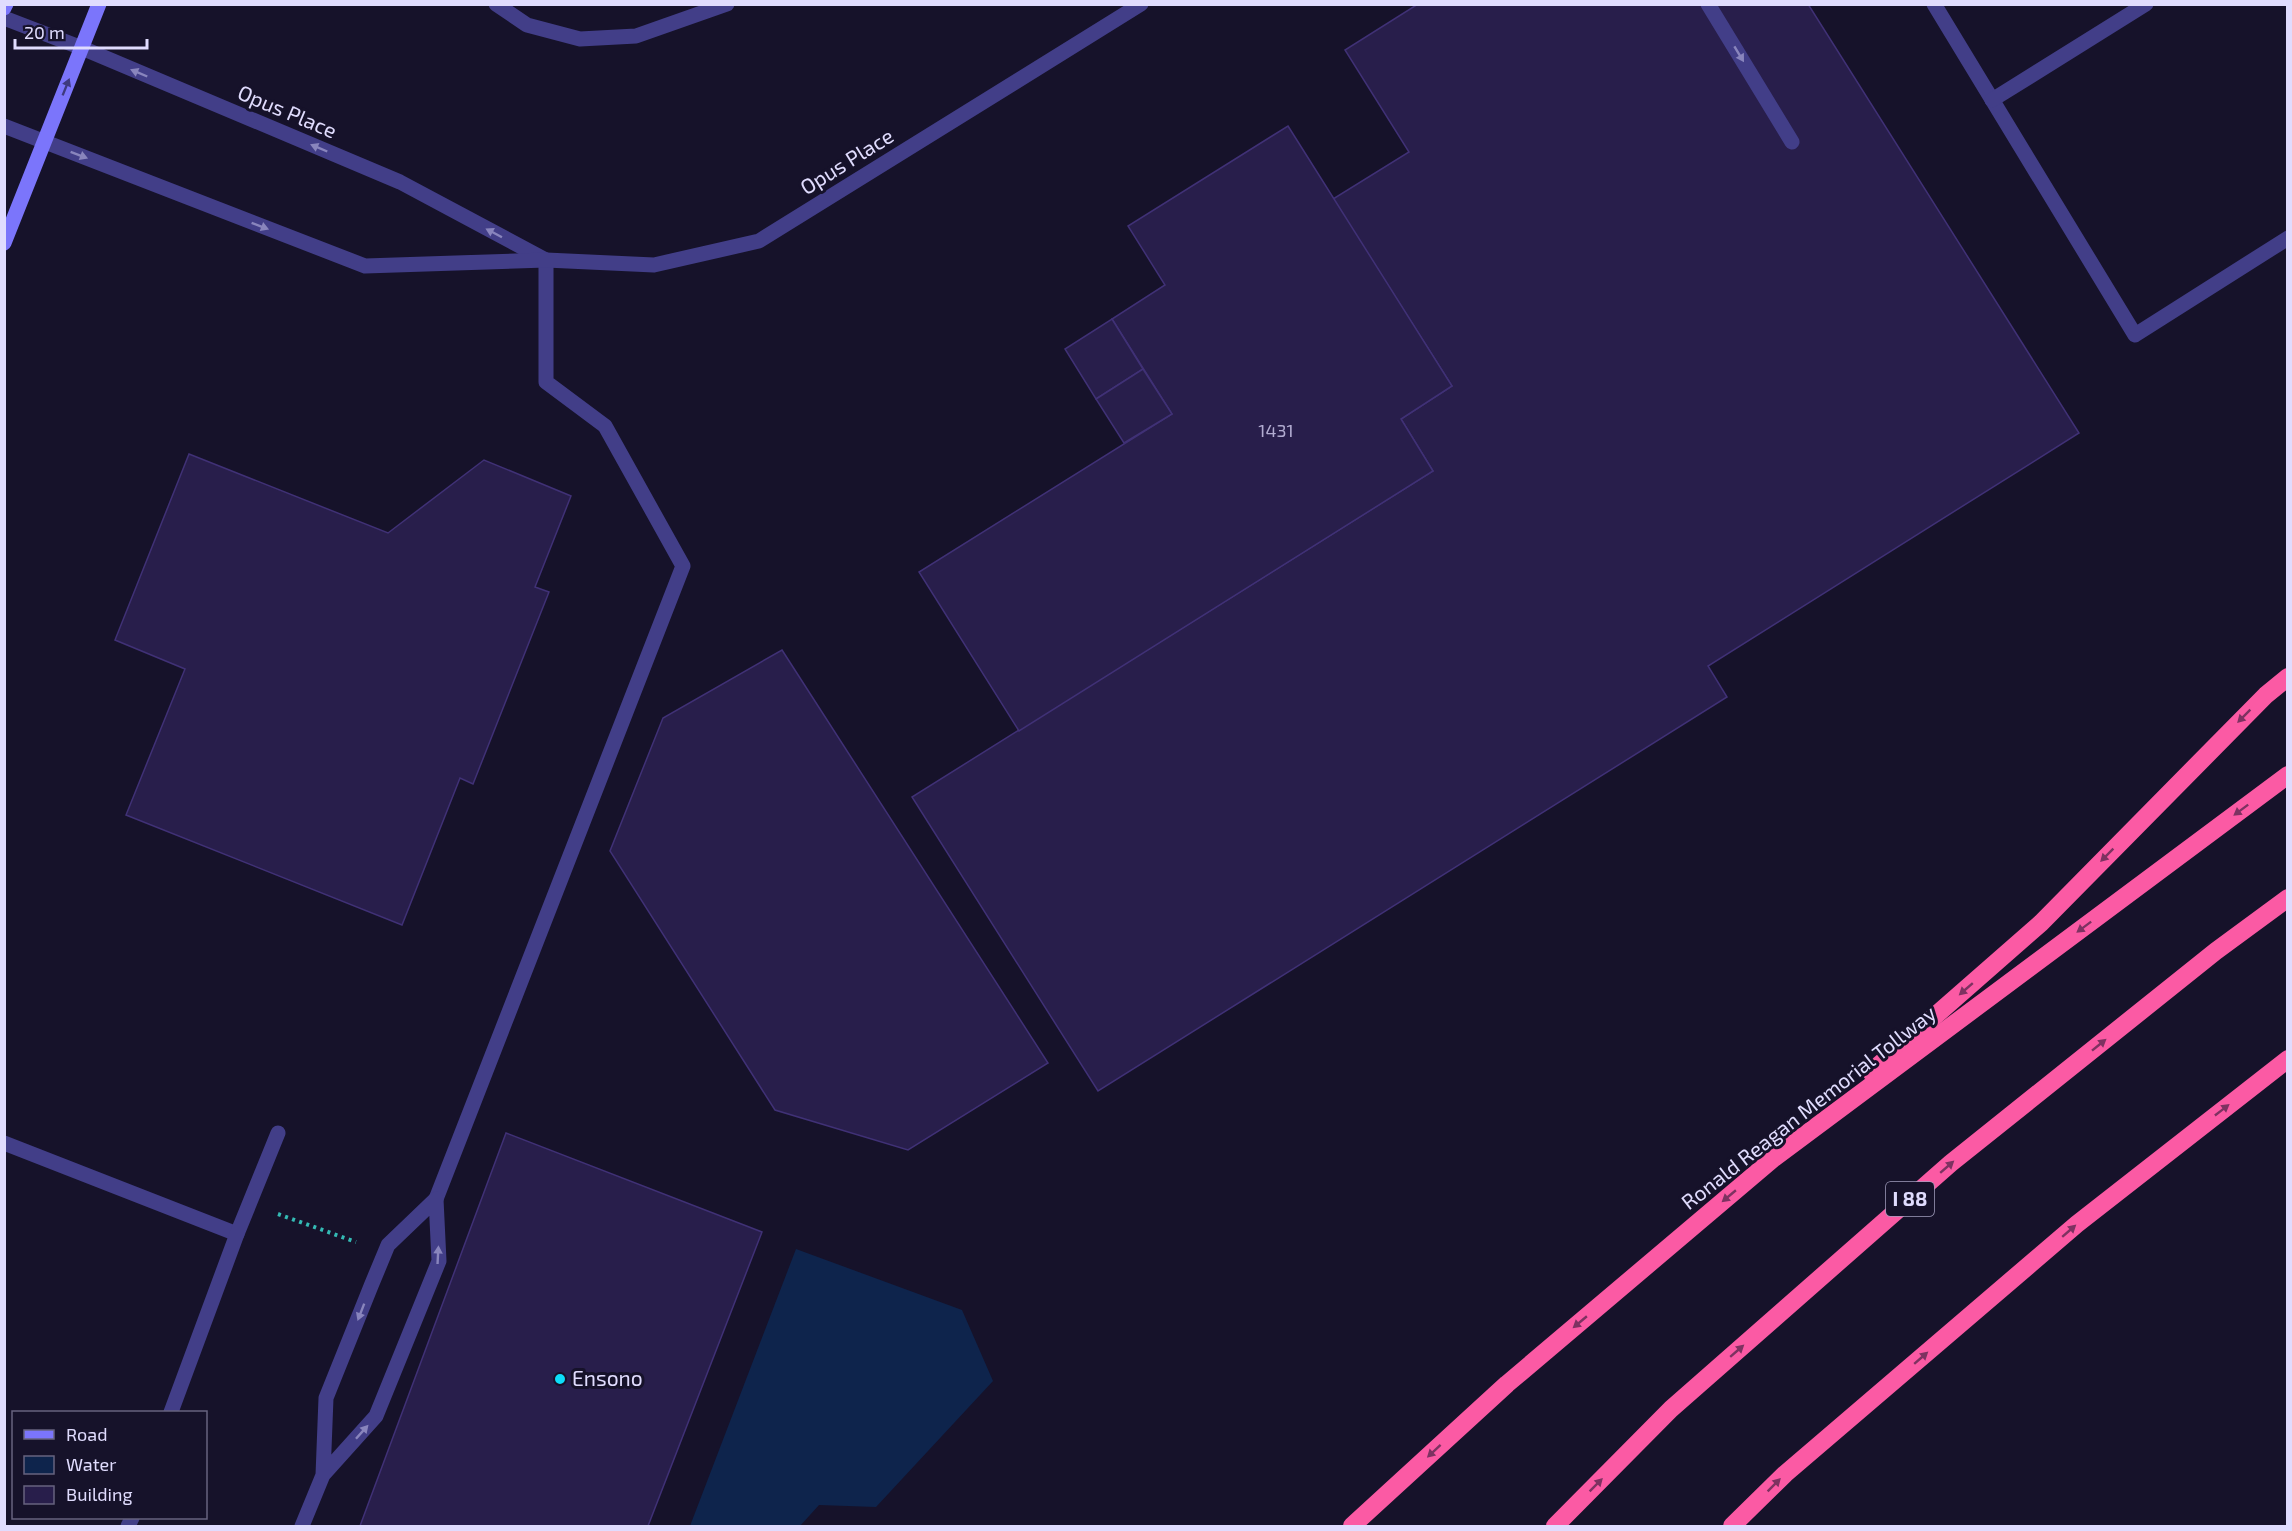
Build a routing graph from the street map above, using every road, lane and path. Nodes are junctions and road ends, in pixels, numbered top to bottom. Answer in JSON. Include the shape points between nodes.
{"nodes":[{"id":1,"x":99,"y":4,"type":"edge"},
{"id":2,"x":496,"y":4,"type":"edge"},
{"id":3,"x":727,"y":4,"type":"edge"},
{"id":4,"x":1141,"y":4,"type":"edge"},
{"id":5,"x":1708,"y":4,"type":"edge"},
{"id":6,"x":1934,"y":4,"type":"edge"},
{"id":7,"x":2146,"y":4,"type":"edge"},
{"id":8,"x":696,"y":9,"type":"edge"},
{"id":9,"x":4,"y":18,"type":"edge"},
{"id":10,"x":82,"y":48,"type":"junction"},
{"id":11,"x":1992,"y":100,"type":"junction"},
{"id":12,"x":4,"y":126,"type":"edge"},
{"id":13,"x":44,"y":141,"type":"junction"},
{"id":14,"x":1792,"y":142,"type":"dead end"},
{"id":15,"x":2288,"y":238,"type":"edge"},
{"id":16,"x":4,"y":243,"type":"edge"},
{"id":17,"x":546,"y":260,"type":"junction"},
{"id":18,"x":2288,"y":677,"type":"edge"},
{"id":19,"x":2288,"y":775,"type":"edge"},
{"id":20,"x":2288,"y":898,"type":"edge"},
{"id":21,"x":2288,"y":1059,"type":"edge"},
{"id":22,"x":278,"y":1133,"type":"dead end"},
{"id":23,"x":4,"y":1143,"type":"edge"},
{"id":24,"x":1774,"y":1158,"type":"junction"},
{"id":25,"x":436,"y":1199,"type":"junction"},
{"id":26,"x":249,"y":1203,"type":"junction"},
{"id":27,"x":237,"y":1234,"type":"junction"},
{"id":28,"x":353,"y":1253,"type":"dead end"},
{"id":29,"x":172,"y":1411,"type":"edge"},
{"id":30,"x":322,"y":1475,"type":"junction"},
{"id":31,"x":302,"y":1527,"type":"edge"},
{"id":32,"x":1352,"y":1527,"type":"edge"},
{"id":33,"x":1555,"y":1527,"type":"edge"},
{"id":34,"x":1732,"y":1527,"type":"edge"}],
"edges":[{"from":1,"to":10,"type":"main road"},
{"from":2,"to":8,"type":"street","via":[[527,25],[580,39],[636,36]]},
{"from":3,"to":8,"type":"street"},
{"from":4,"to":17,"type":"street","name":"Opus Place","via":[[759,241],[654,265]]},
{"from":5,"to":14,"type":"street","one_way":true},
{"from":6,"to":11,"type":"street"},
{"from":7,"to":11,"type":"street"},
{"from":9,"to":10,"type":"street","name":"Opus Place"},
{"from":13,"to":10,"type":"main road","one_way":true},
{"from":17,"to":10,"type":"street","name":"Opus Place","one_way":true,"via":[[400,182]]},
{"from":11,"to":15,"type":"street","via":[[2135,335]]},
{"from":12,"to":13,"type":"street","name":"Opus Place"},
{"from":13,"to":16,"type":"main road"},
{"from":13,"to":17,"type":"street","name":"Opus Place","one_way":true,"via":[[365,266]]},
{"from":17,"to":25,"type":"street","via":[[546,382],[605,426],[683,566]]},
{"from":18,"to":24,"type":"highway","one_way":true,"via":[[2041,923]]},
{"from":19,"to":24,"type":"highway","name":"Ronald Reagan Memorial Tollway","one_way":true},
{"from":33,"to":20,"type":"highway","number":"I 88","one_way":true,"via":[[1671,1409],[1951,1163]]},
{"from":34,"to":21,"type":"highway","one_way":true,"via":[[1785,1474],[2077,1224]]},
{"from":22,"to":26,"type":"street"},
{"from":23,"to":27,"type":"street"},
{"from":24,"to":32,"type":"highway","name":"Ronald Reagan Memorial Tollway","one_way":true,"via":[[1507,1384]]},
{"from":25,"to":30,"type":"street","one_way":true,"via":[[388,1245],[375,1276],[326,1398]]},
{"from":30,"to":25,"type":"street","one_way":true,"via":[[376,1416],[439,1261]]},
{"from":26,"to":27,"type":"street"},
{"from":26,"to":28,"type":"path","via":[[356,1242]]},
{"from":27,"to":29,"type":"street"},
{"from":30,"to":31,"type":"street"}]}
